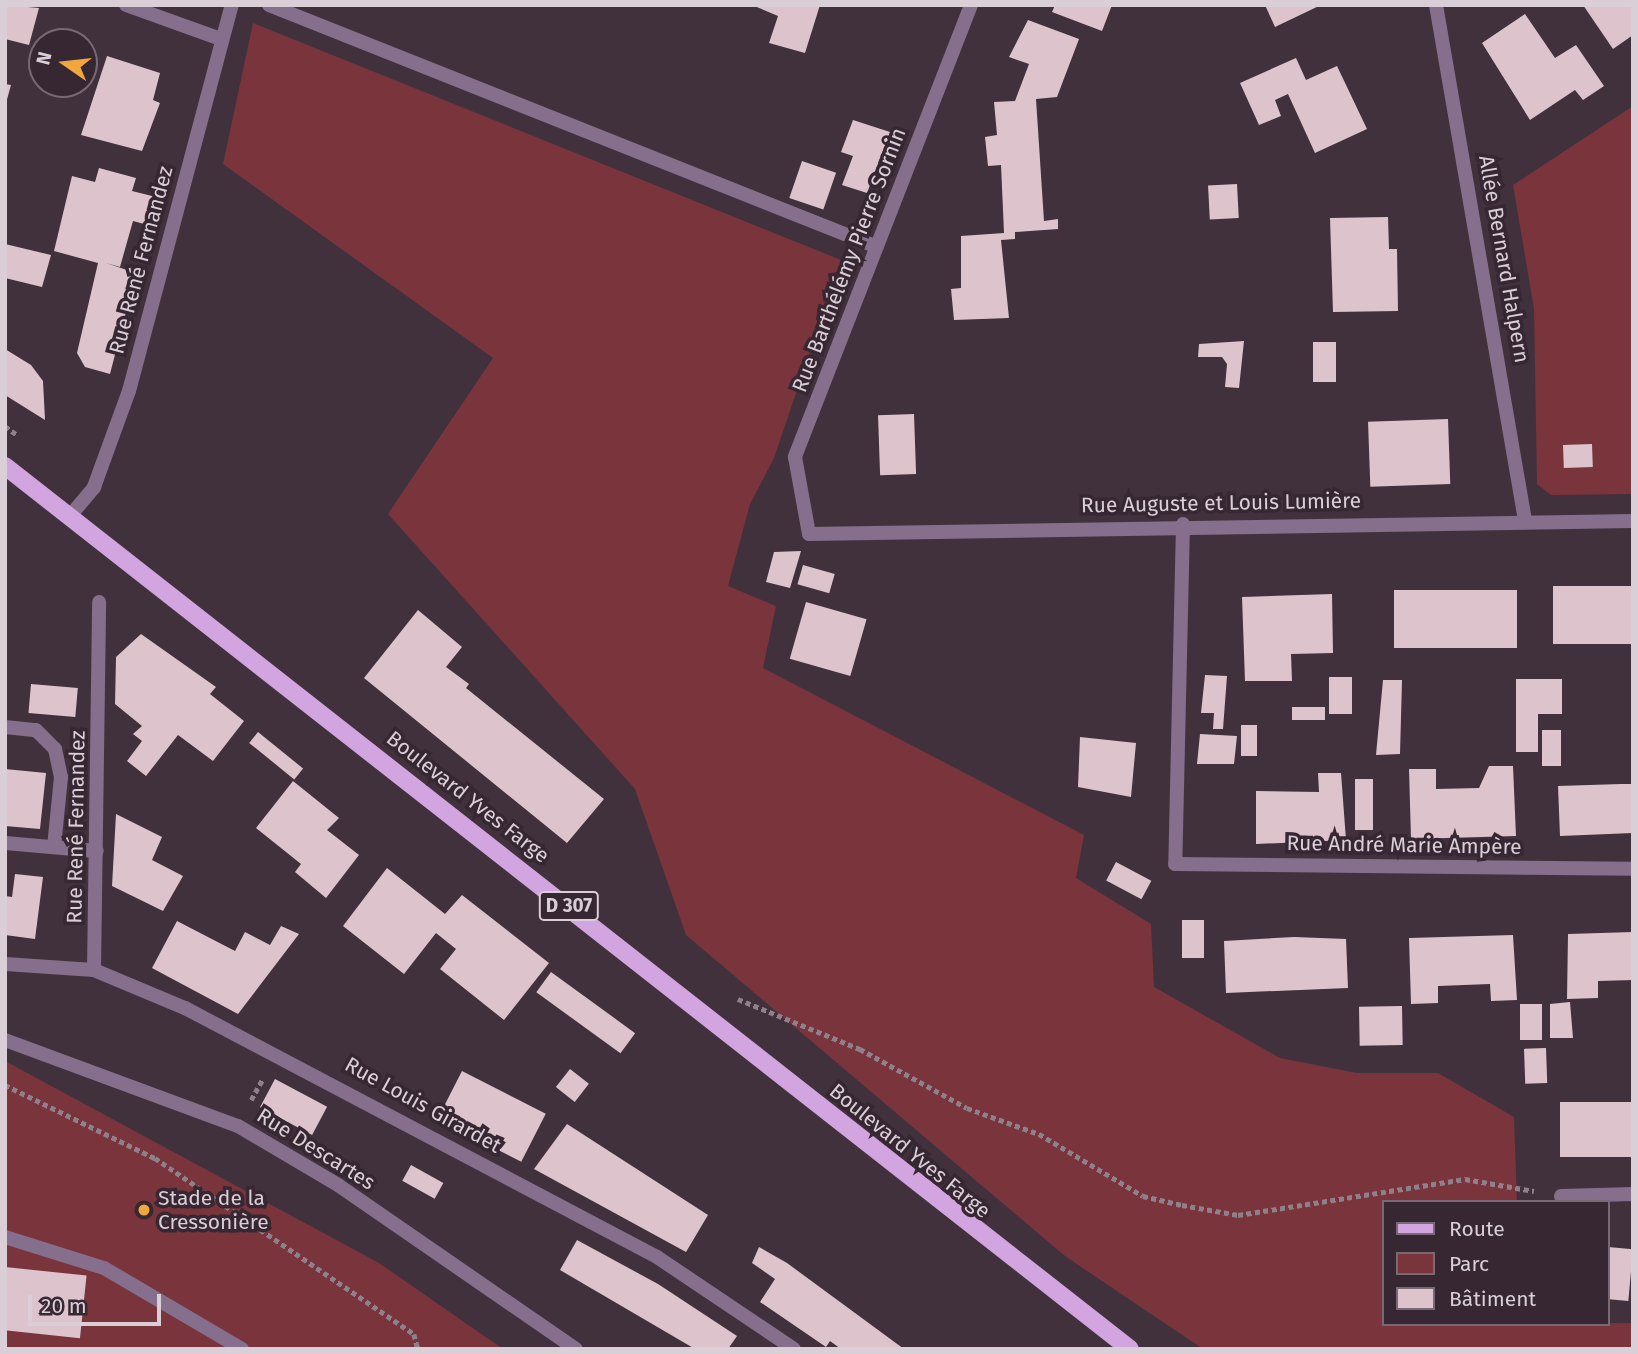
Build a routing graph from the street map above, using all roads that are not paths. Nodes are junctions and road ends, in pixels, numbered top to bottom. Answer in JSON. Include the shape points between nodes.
{"nodes":[{"id":1,"x":126,"y":5,"type":"edge"},
{"id":2,"x":232,"y":5,"type":"edge"},
{"id":3,"x":269,"y":5,"type":"edge"},
{"id":4,"x":971,"y":5,"type":"edge"},
{"id":5,"x":1436,"y":5,"type":"edge"},
{"id":6,"x":221,"y":39,"type":"junction"},
{"id":7,"x":877,"y":247,"type":"junction"},
{"id":8,"x":5,"y":466,"type":"edge"},
{"id":9,"x":69,"y":516,"type":"junction"},
{"id":10,"x":1525,"y":520,"type":"junction"},
{"id":11,"x":1633,"y":521,"type":"edge"},
{"id":12,"x":1183,"y":524,"type":"junction"},
{"id":13,"x":809,"y":534,"type":"joint"},
{"id":14,"x":99,"y":601,"type":"dead end"},
{"id":15,"x":5,"y":727,"type":"edge"},
{"id":16,"x":5,"y":843,"type":"edge"},
{"id":17,"x":54,"y":847,"type":"junction"},
{"id":18,"x":97,"y":851,"type":"junction"},
{"id":19,"x":1633,"y":869,"type":"edge"},
{"id":20,"x":5,"y":964,"type":"edge"},
{"id":21,"x":94,"y":970,"type":"junction"},
{"id":22,"x":5,"y":1040,"type":"edge"},
{"id":23,"x":1633,"y":1194,"type":"edge"},
{"id":24,"x":1561,"y":1196,"type":"road end"},
{"id":25,"x":5,"y":1237,"type":"edge"},
{"id":26,"x":242,"y":1349,"type":"edge"},
{"id":27,"x":576,"y":1349,"type":"edge"},
{"id":28,"x":794,"y":1349,"type":"edge"},
{"id":29,"x":1130,"y":1349,"type":"edge"}],
"edges":[{"from":1,"to":6,"type":"street"},
{"from":2,"to":6,"type":"street","name":"Rue René Fernandez"},
{"from":3,"to":7,"type":"street"},
{"from":4,"to":7,"type":"street","name":"Rue Barthélémy Pierre Sornin"},
{"from":5,"to":10,"type":"street","name":"Allée Bernard Halpern"},
{"from":6,"to":9,"type":"street","name":"Rue René Fernandez","via":[[129,391],[94,487]]},
{"from":7,"to":13,"type":"street","name":"Rue Barthélémy Pierre Sornin","via":[[795,457]]},
{"from":8,"to":9,"type":"main road","name":"Boulevard Yves Farge","number":"D 307"},
{"from":9,"to":29,"type":"main road","name":"Boulevard Yves Farge","number":"D 307"},
{"from":10,"to":11,"type":"street","name":"Rue Auguste et Louis Lumière"},
{"from":10,"to":12,"type":"street","name":"Rue Auguste et Louis Lumière"},
{"from":12,"to":13,"type":"street","name":"Rue Auguste et Louis Lumière"},
{"from":12,"to":19,"type":"street","name":"Rue André Marie Ampère","via":[[1175,863]]},
{"from":14,"to":18,"type":"street","name":"Rue René Fernandez"},
{"from":15,"to":17,"type":"street","via":[[36,730],[55,749],[61,777]]},
{"from":16,"to":17,"type":"street"},
{"from":17,"to":18,"type":"street"},
{"from":18,"to":21,"type":"street","name":"Rue René Fernandez"},
{"from":20,"to":21,"type":"street","name":"Rue Louis Girardet"},
{"from":21,"to":28,"type":"street","name":"Rue Louis Girardet","via":[[276,1052],[657,1257]]},
{"from":22,"to":27,"type":"street","name":"Rue Descartes","via":[[238,1126],[338,1185]]},
{"from":23,"to":24,"type":"street"},
{"from":25,"to":26,"type":"street","via":[[104,1268]]}]}
